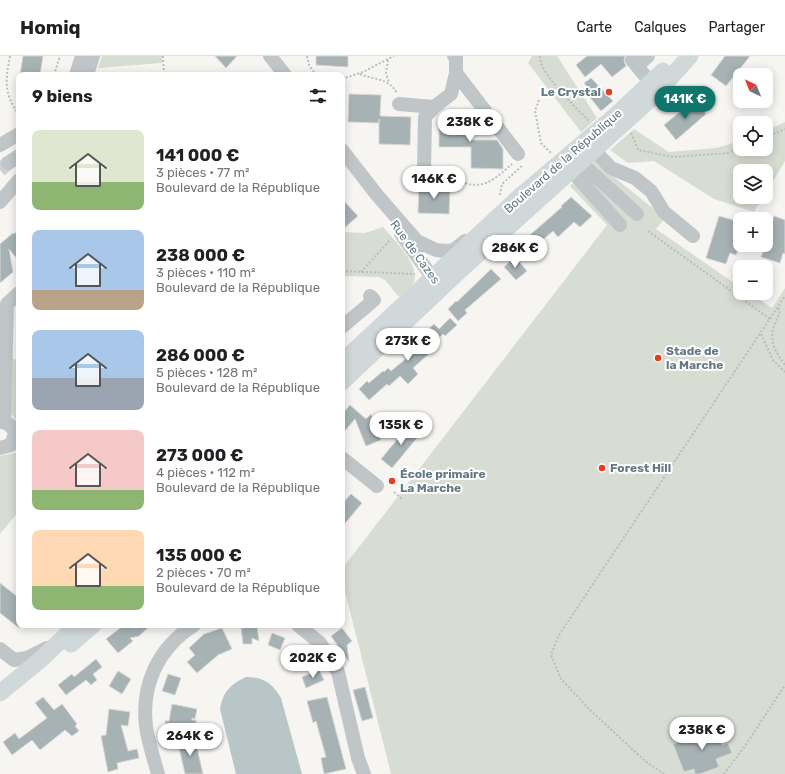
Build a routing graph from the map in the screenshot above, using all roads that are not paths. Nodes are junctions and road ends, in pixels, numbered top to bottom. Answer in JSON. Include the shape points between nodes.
{"nodes":[{"id":1,"x":82,"y":56,"type":"edge"},
{"id":2,"x":93,"y":56,"type":"edge"},
{"id":3,"x":454,"y":56,"type":"edge"},
{"id":4,"x":648,"y":56,"type":"edge"},
{"id":5,"x":677,"y":56,"type":"edge"},
{"id":6,"x":690,"y":56,"type":"edge"},
{"id":7,"x":272,"y":57,"type":"edge"},
{"id":8,"x":77,"y":72,"type":"edge"},
{"id":9,"x":88,"y":72,"type":"edge"},
{"id":10,"x":283,"y":72,"type":"edge"},
{"id":11,"x":456,"y":73,"type":"junction"},
{"id":12,"x":648,"y":86,"type":"junction"},
{"id":13,"x":400,"y":104,"type":"road end"},
{"id":14,"x":434,"y":107,"type":"junction"},
{"id":15,"x":16,"y":136,"type":"edge"},
{"id":16,"x":0,"y":145,"type":"edge"},
{"id":17,"x":594,"y":150,"type":"junction"},
{"id":18,"x":345,"y":154,"type":"edge"},
{"id":19,"x":519,"y":157,"type":"road end"},
{"id":20,"x":571,"y":165,"type":"junction"},
{"id":21,"x":424,"y":172,"type":"road end"},
{"id":22,"x":16,"y":183,"type":"edge"},
{"id":23,"x":377,"y":195,"type":"junction"},
{"id":24,"x":0,"y":202,"type":"edge"},
{"id":25,"x":637,"y":214,"type":"dead end"},
{"id":26,"x":620,"y":225,"type":"dead end"},
{"id":27,"x":488,"y":226,"type":"junction"},
{"id":28,"x":693,"y":236,"type":"dead end"},
{"id":29,"x":436,"y":250,"type":"junction"},
{"id":30,"x":454,"y":267,"type":"junction"},
{"id":31,"x":436,"y":284,"type":"junction"},
{"id":32,"x":16,"y":296,"type":"edge"},
{"id":33,"x":370,"y":296,"type":"dead end"},
{"id":34,"x":345,"y":325,"type":"edge"},
{"id":35,"x":345,"y":360,"type":"edge"},
{"id":36,"x":345,"y":379,"type":"edge"},
{"id":37,"x":2,"y":422,"type":"edge"},
{"id":38,"x":13,"y":444,"type":"edge"},
{"id":39,"x":345,"y":460,"type":"edge"},
{"id":40,"x":377,"y":486,"type":"dead end"},
{"id":41,"x":74,"y":628,"type":"edge"},
{"id":42,"x":89,"y":628,"type":"edge"},
{"id":43,"x":190,"y":628,"type":"edge"},
{"id":44,"x":302,"y":628,"type":"edge"},
{"id":45,"x":58,"y":642,"type":"junction"},
{"id":46,"x":0,"y":649,"type":"edge"},
{"id":47,"x":39,"y":661,"type":"junction"},
{"id":48,"x":0,"y":693,"type":"edge"},
{"id":49,"x":158,"y":774,"type":"edge"},
{"id":50,"x":364,"y":774,"type":"edge"}],
"edges":[{"from":1,"to":8,"type":"street"},
{"from":2,"to":9,"type":"street"},
{"from":3,"to":11,"type":"street"},
{"from":4,"to":12,"type":"street","via":[[631,64]]},
{"from":5,"to":12,"type":"main road","name":"Boulevard de la République"},
{"from":6,"to":17,"type":"main road","name":"Boulevard de la République","via":[[653,98]]},
{"from":7,"to":10,"type":"street"},
{"from":11,"to":14,"type":"street","via":[[451,94]]},
{"from":11,"to":19,"type":"street"},
{"from":12,"to":20,"type":"main road","name":"Boulevard de la République","via":[[596,132]]},
{"from":13,"to":14,"type":"street"},
{"from":14,"to":21,"type":"street","via":[[425,117]]},
{"from":15,"to":16,"type":"street"},
{"from":17,"to":20,"type":"main road","name":"Boulevard de la République"},
{"from":17,"to":28,"type":"street","via":[[611,168],[635,178],[651,191],[664,212]]},
{"from":18,"to":23,"type":"street","name":"Rue de Cazes"},
{"from":20,"to":25,"type":"street"},
{"from":20,"to":26,"type":"street"},
{"from":20,"to":27,"type":"main road","name":"Boulevard de la République"},
{"from":20,"to":30,"type":"main road","name":"Boulevard de la République"},
{"from":22,"to":24,"type":"street"},
{"from":23,"to":29,"type":"street","name":"Rue de Cazes","via":[[417,241]]},
{"from":23,"to":31,"type":"street","name":"Rue de Cazes","via":[[402,237]]},
{"from":27,"to":29,"type":"street","name":"Rue de Cazes","via":[[454,250]]},
{"from":27,"to":30,"type":"main road","name":"Boulevard de la République"},
{"from":29,"to":30,"type":"street"},
{"from":30,"to":31,"type":"main road","name":"Boulevard de la République"},
{"from":31,"to":35,"type":"main road","name":"Boulevard de la République"},
{"from":31,"to":36,"type":"main road","name":"Boulevard de la République"},
{"from":32,"to":37,"type":"street","via":[[7,304]]},
{"from":33,"to":34,"type":"street","via":[[374,300]]},
{"from":37,"to":38,"type":"street","via":[[12,426],[14,430]]},
{"from":39,"to":40,"type":"street"},
{"from":41,"to":45,"type":"main road"},
{"from":42,"to":47,"type":"main road","via":[[62,650]]},
{"from":43,"to":49,"type":"street","via":[[175,639],[162,655],[148,683],[145,700],[146,727]]},
{"from":44,"to":50,"type":"street","via":[[320,643],[338,672]]},
{"from":45,"to":46,"type":"street","via":[[27,658],[14,660]]},
{"from":45,"to":47,"type":"main road"},
{"from":47,"to":48,"type":"main road"}]}
